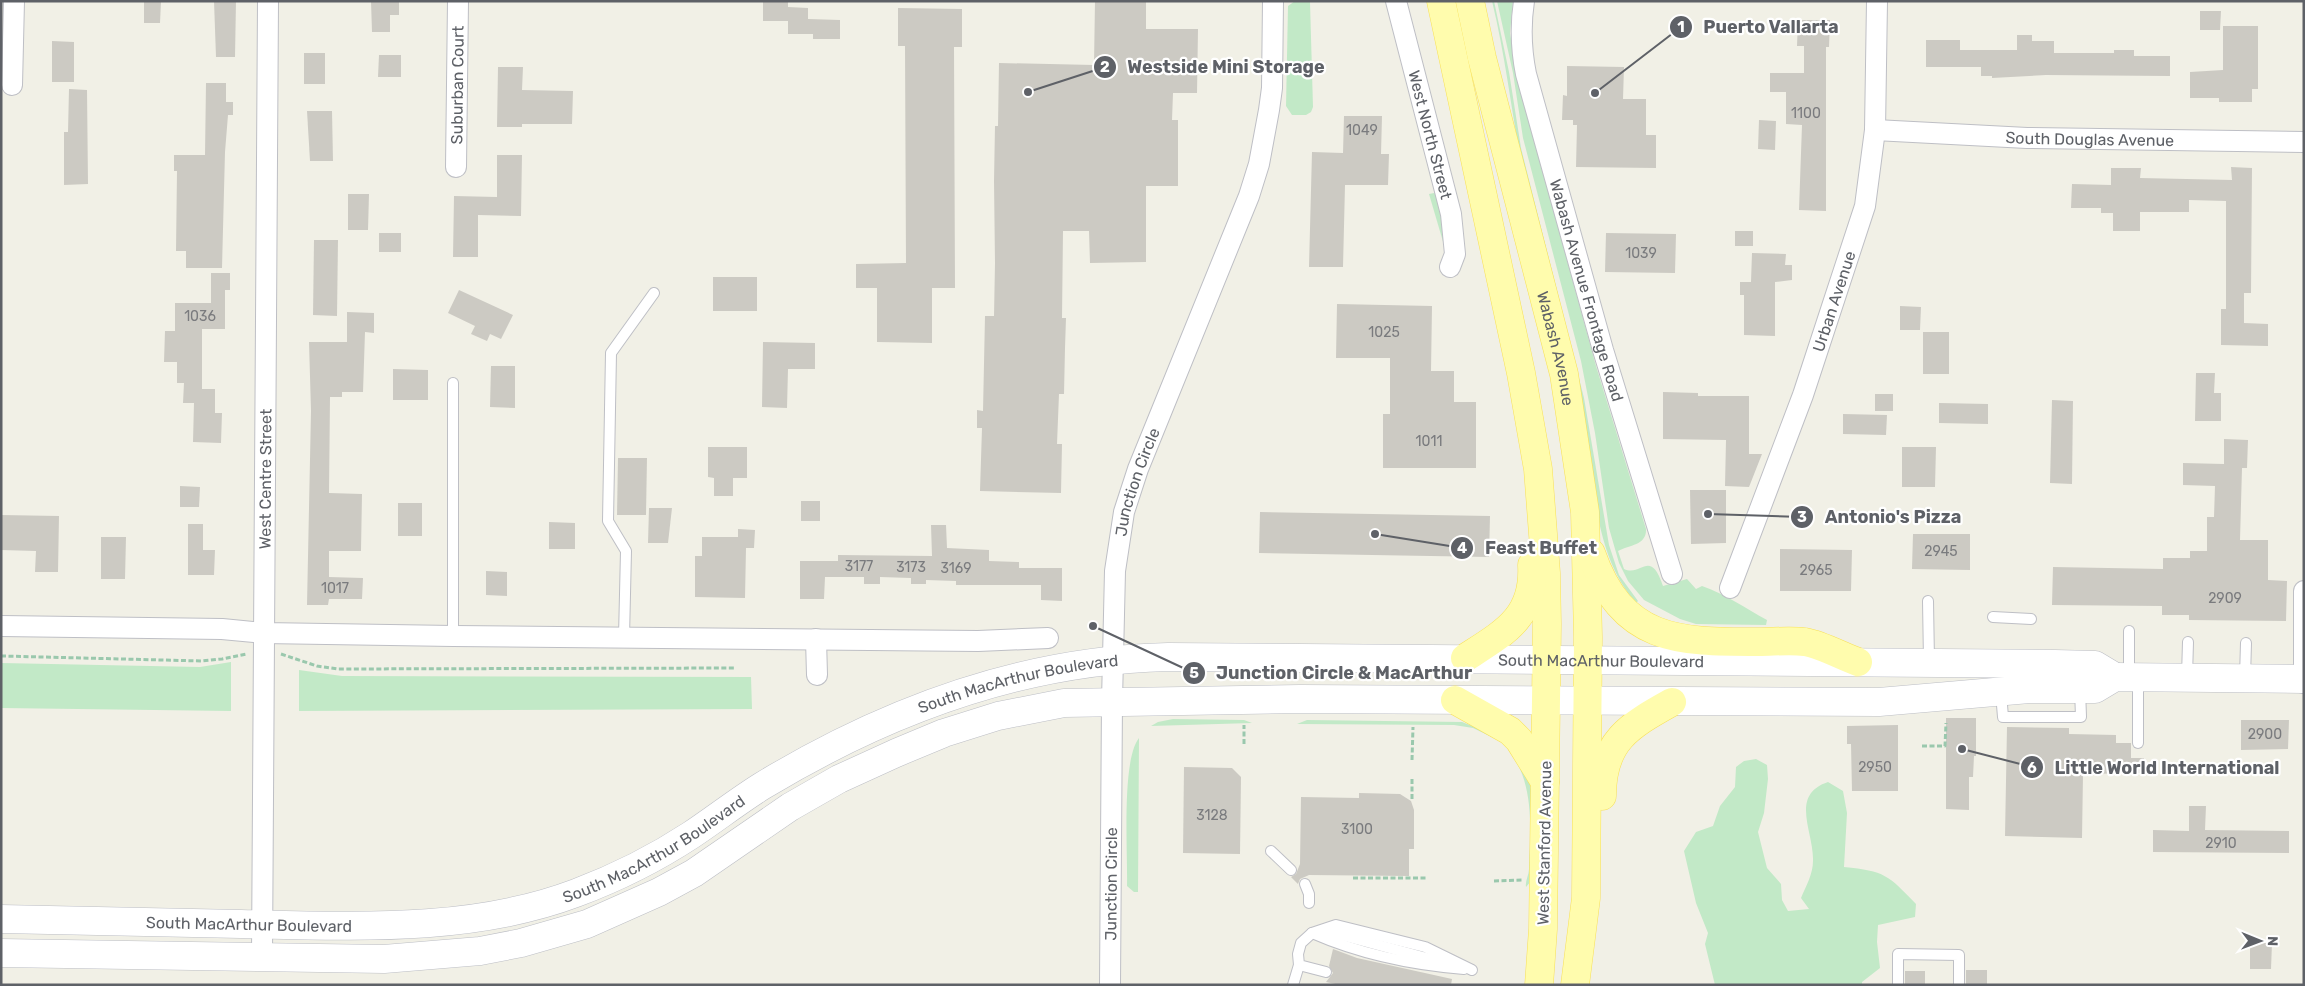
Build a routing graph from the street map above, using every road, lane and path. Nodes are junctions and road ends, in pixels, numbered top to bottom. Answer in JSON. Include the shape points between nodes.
{"nodes":[{"id":1,"x":14,"y":1,"type":"edge"},
{"id":2,"x":268,"y":1,"type":"edge"},
{"id":3,"x":458,"y":1,"type":"edge"},
{"id":4,"x":1273,"y":1,"type":"edge"},
{"id":5,"x":1396,"y":1,"type":"edge"},
{"id":6,"x":1441,"y":1,"type":"edge"},
{"id":7,"x":1470,"y":1,"type":"edge"},
{"id":8,"x":1524,"y":1,"type":"edge"},
{"id":9,"x":1877,"y":1,"type":"edge"},
{"id":10,"x":12,"y":85,"type":"dead end"},
{"id":11,"x":1875,"y":130,"type":"junction"},
{"id":12,"x":2304,"y":142,"type":"edge"},
{"id":13,"x":456,"y":167,"type":"dead end"},
{"id":14,"x":1450,"y":267,"type":"dead end"},
{"id":15,"x":654,"y":293,"type":"dead end"},
{"id":16,"x":1521,"y":373,"type":"junction"},
{"id":17,"x":453,"y":382,"type":"dead end"},
{"id":18,"x":1586,"y":519,"type":"junction"},
{"id":19,"x":1672,"y":574,"type":"dead end"},
{"id":20,"x":1730,"y":588,"type":"dead end"},
{"id":21,"x":2304,"y":591,"type":"edge"},
{"id":22,"x":1928,"y":601,"type":"dead end"},
{"id":23,"x":1993,"y":617,"type":"dead end"},
{"id":24,"x":2031,"y":619,"type":"dead end"},
{"id":25,"x":1,"y":626,"type":"edge"},
{"id":26,"x":2129,"y":631,"type":"dead end"},
{"id":27,"x":263,"y":633,"type":"junction"},
{"id":28,"x":453,"y":636,"type":"junction"},
{"id":29,"x":624,"y":637,"type":"junction"},
{"id":30,"x":1048,"y":638,"type":"dead end"},
{"id":31,"x":816,"y":639,"type":"junction"},
{"id":32,"x":2188,"y":642,"type":"dead end"},
{"id":33,"x":2246,"y":643,"type":"dead end"},
{"id":34,"x":243,"y":654,"type":"dead end"},
{"id":35,"x":286,"y":654,"type":"dead end"},
{"id":36,"x":1,"y":656,"type":"edge"},
{"id":37,"x":1465,"y":658,"type":"junction"},
{"id":38,"x":1112,"y":660,"type":"junction"},
{"id":39,"x":1546,"y":660,"type":"junction"},
{"id":40,"x":1588,"y":660,"type":"junction"},
{"id":41,"x":1858,"y":662,"type":"junction"},
{"id":42,"x":1929,"y":662,"type":"junction"},
{"id":43,"x":736,"y":668,"type":"dead end"},
{"id":44,"x":817,"y":675,"type":"dead end"},
{"id":45,"x":2127,"y":677,"type":"junction"},
{"id":46,"x":2187,"y":678,"type":"junction"},
{"id":47,"x":2245,"y":678,"type":"junction"},
{"id":48,"x":2303,"y":681,"type":"edge"},
{"id":49,"x":1455,"y":700,"type":"junction"},
{"id":50,"x":1112,"y":701,"type":"junction"},
{"id":51,"x":1545,"y":701,"type":"junction"},
{"id":52,"x":1588,"y":702,"type":"junction"},
{"id":53,"x":1672,"y":702,"type":"junction"},
{"id":54,"x":1946,"y":724,"type":"dead end"},
{"id":55,"x":1244,"y":725,"type":"dead end"},
{"id":56,"x":1413,"y":727,"type":"dead end"},
{"id":57,"x":2138,"y":743,"type":"dead end"},
{"id":58,"x":1244,"y":744,"type":"dead end"},
{"id":59,"x":1922,"y":746,"type":"dead end"},
{"id":60,"x":1412,"y":760,"type":"dead end"},
{"id":61,"x":1412,"y":779,"type":"dead end"},
{"id":62,"x":1545,"y":782,"type":"junction"},
{"id":63,"x":1412,"y":799,"type":"dead end"},
{"id":64,"x":1272,"y":851,"type":"dead end"},
{"id":65,"x":1291,"y":870,"type":"dead end"},
{"id":66,"x":1353,"y":878,"type":"dead end"},
{"id":67,"x":1427,"y":878,"type":"dead end"},
{"id":68,"x":1524,"y":880,"type":"dead end"},
{"id":69,"x":1494,"y":881,"type":"dead end"},
{"id":70,"x":1305,"y":884,"type":"dead end"},
{"id":71,"x":1586,"y":898,"type":"junction"},
{"id":72,"x":1309,"y":903,"type":"dead end"},
{"id":73,"x":1,"y":919,"type":"edge"},
{"id":74,"x":263,"y":924,"type":"junction"},
{"id":75,"x":1312,"y":934,"type":"junction"},
{"id":76,"x":1,"y":953,"type":"edge"},
{"id":77,"x":262,"y":956,"type":"junction"},
{"id":78,"x":1298,"y":965,"type":"junction"},
{"id":79,"x":1326,"y":972,"type":"dead end"},
{"id":80,"x":1110,"y":985,"type":"edge"},
{"id":81,"x":1293,"y":985,"type":"edge"},
{"id":82,"x":1539,"y":985,"type":"edge"},
{"id":83,"x":1575,"y":985,"type":"edge"},
{"id":84,"x":1898,"y":985,"type":"edge"},
{"id":85,"x":1959,"y":985,"type":"edge"}],
"edges":[{"from":1,"to":10,"type":"street"},
{"from":2,"to":27,"type":"street","name":"West Centre Street"},
{"from":3,"to":13,"type":"street","name":"Suburban Court"},
{"from":4,"to":38,"type":"street","name":"Junction Circle","via":[[1272,88],[1259,164],[1124,512],[1115,571]]},
{"from":5,"to":14,"type":"street","name":"West North Street","via":[[1451,214],[1455,254]]},
{"from":6,"to":16,"type":"main road"},
{"from":7,"to":18,"type":"main road","name":"Wabash Avenue","via":[[1564,374]]},
{"from":8,"to":19,"type":"street","name":"Wabash Avenue Frontage Road","via":[[1521,52],[1526,74],[1603,350]]},
{"from":9,"to":11,"type":"street","name":"Urban Avenue"},
{"from":11,"to":12,"type":"street","name":"South Douglas Avenue","via":[[2027,138]]},
{"from":11,"to":20,"type":"street","name":"Urban Avenue","via":[[1865,206],[1851,252],[1803,395]]},
{"from":15,"to":29,"type":"lane","via":[[611,353],[608,521],[626,551]]},
{"from":16,"to":37,"type":"main road","via":[[1512,408],[1526,502],[1531,591],[1520,616],[1508,630]]},
{"from":16,"to":39,"type":"main road","via":[[1543,518]]},
{"from":17,"to":28,"type":"lane"},
{"from":18,"to":40,"type":"main road","name":"Wabash Avenue"},
{"from":18,"to":41,"type":"main road","via":[[1592,554],[1612,596],[1637,621],[1656,631],[1700,642],[1805,642]]},
{"from":21,"to":48,"type":"street"},
{"from":22,"to":42,"type":"lane"},
{"from":23,"to":24,"type":"lane"},
{"from":25,"to":27,"type":"street","via":[[222,629]]},
{"from":26,"to":45,"type":"lane"},
{"from":27,"to":28,"type":"street"},
{"from":27,"to":74,"type":"street","name":"West Centre Street"},
{"from":28,"to":29,"type":"street"},
{"from":29,"to":31,"type":"street"},
{"from":30,"to":31,"type":"street"},
{"from":31,"to":44,"type":"street"},
{"from":32,"to":46,"type":"lane"},
{"from":33,"to":47,"type":"lane"},
{"from":34,"to":36,"type":"path","via":[[202,661]]},
{"from":35,"to":43,"type":"path","via":[[299,661],[338,669]]},
{"from":37,"to":38,"type":"main road","name":"South MacArthur Boulevard","via":[[1168,657]]},
{"from":37,"to":39,"type":"main road","name":"South MacArthur Boulevard"},
{"from":38,"to":50,"type":"street","name":"Junction Circle"},
{"from":38,"to":74,"type":"main road","name":"South MacArthur Boulevard","via":[[1053,669],[983,686],[888,719],[768,783],[652,858],[575,894],[518,910],[445,921],[389,925]]},
{"from":39,"to":40,"type":"main road","name":"South MacArthur Boulevard"},
{"from":39,"to":51,"type":"main road"},
{"from":40,"to":41,"type":"main road","name":"South MacArthur Boulevard"},
{"from":40,"to":52,"type":"main road","name":"Wabash Avenue"},
{"from":41,"to":42,"type":"main road","name":"South MacArthur Boulevard"},
{"from":42,"to":45,"type":"main road","name":"South MacArthur Boulevard","via":[[2094,665]]},
{"from":45,"to":46,"type":"main road","name":"South MacArthur Boulevard"},
{"from":45,"to":53,"type":"main road","name":"South MacArthur Boulevard","via":[[2095,689],[2001,692],[1879,702]]},
{"from":45,"to":57,"type":"lane"},
{"from":46,"to":47,"type":"main road","name":"South MacArthur Boulevard"},
{"from":47,"to":48,"type":"main road","name":"South MacArthur Boulevard"},
{"from":49,"to":50,"type":"main road","name":"South MacArthur Boulevard"},
{"from":49,"to":51,"type":"main road","name":"South MacArthur Boulevard"},
{"from":49,"to":62,"type":"main road","via":[[1510,731]]},
{"from":50,"to":77,"type":"main road","name":"South MacArthur Boulevard","via":[[1064,703],[998,716],[896,753],[838,779],[790,807],[694,872],[625,909],[587,924],[480,951],[384,959]]},
{"from":50,"to":80,"type":"street","name":"Junction Circle"},
{"from":51,"to":52,"type":"main road","name":"South MacArthur Boulevard"},
{"from":51,"to":62,"type":"main road","name":"West Stanford Avenue"},
{"from":52,"to":53,"type":"main road","name":"South MacArthur Boulevard"},
{"from":52,"to":71,"type":"main road"},
{"from":53,"to":71,"type":"main road","via":[[1628,729],[1613,746],[1605,763],[1601,874]]},
{"from":54,"to":59,"type":"path","via":[[1945,746]]},
{"from":55,"to":58,"type":"path"},
{"from":56,"to":60,"type":"path"},
{"from":61,"to":63,"type":"path"},
{"from":62,"to":82,"type":"main road","name":"West Stanford Avenue","via":[[1544,929]]},
{"from":64,"to":65,"type":"lane"},
{"from":66,"to":67,"type":"path"},
{"from":68,"to":69,"type":"path"},
{"from":70,"to":72,"type":"lane","via":[[1310,894]]},
{"from":71,"to":83,"type":"main road"},
{"from":73,"to":74,"type":"main road","name":"South MacArthur Boulevard"},
{"from":74,"to":77,"type":"street","name":"West Centre Street"},
{"from":75,"to":75,"type":"lane","via":[[1336,925],[1425,947],[1472,970],[1421,965]]},
{"from":75,"to":78,"type":"lane","via":[[1302,943]]},
{"from":76,"to":77,"type":"main road","name":"South MacArthur Boulevard"},
{"from":78,"to":79,"type":"lane"},
{"from":78,"to":81,"type":"lane"},
{"from":84,"to":85,"type":"lane","via":[[1898,954],[1959,955]]}]}
